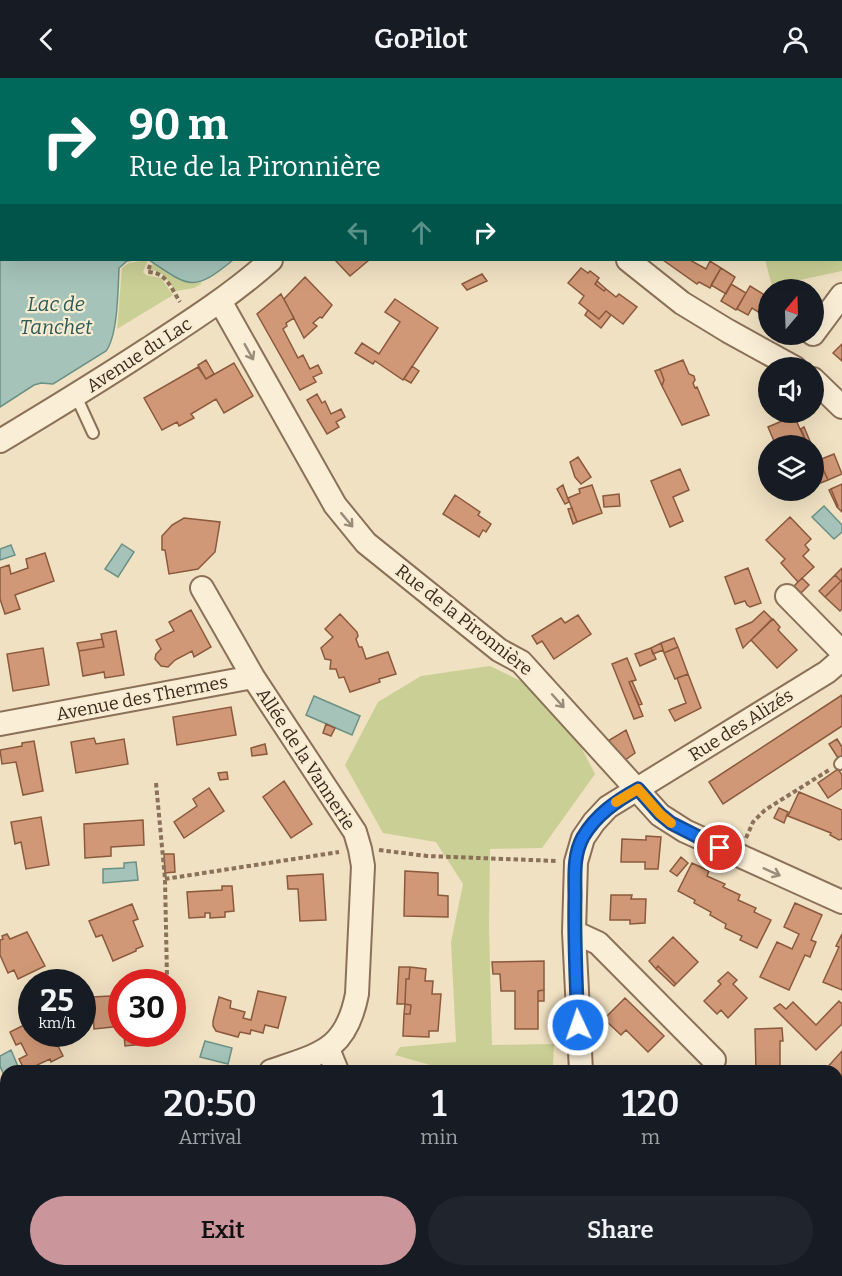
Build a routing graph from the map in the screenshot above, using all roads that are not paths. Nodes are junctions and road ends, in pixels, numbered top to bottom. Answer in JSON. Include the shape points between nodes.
{"nodes":[{"id":1,"x":270,"y":261,"type":"edge"},
{"id":2,"x":629,"y":261,"type":"edge"},
{"id":3,"x":842,"y":295,"type":"edge"},
{"id":4,"x":220,"y":301,"type":"junction"},
{"id":5,"x":824,"y":319,"type":"edge"},
{"id":6,"x":776,"y":357,"type":"edge"},
{"id":7,"x":824,"y":390,"type":"edge"},
{"id":8,"x":76,"y":396,"type":"junction"},
{"id":9,"x":842,"y":407,"type":"edge"},
{"id":10,"x":93,"y":433,"type":"dead end"},
{"id":11,"x":0,"y":441,"type":"edge"},
{"id":12,"x":202,"y":588,"type":"dead end"},
{"id":13,"x":787,"y":596,"type":"dead end"},
{"id":14,"x":842,"y":652,"type":"edge"},
{"id":15,"x":842,"y":659,"type":"edge"},
{"id":16,"x":253,"y":677,"type":"junction"},
{"id":17,"x":0,"y":724,"type":"edge"},
{"id":18,"x":638,"y":789,"type":"junction"},
{"id":19,"x":842,"y":902,"type":"edge"},
{"id":20,"x":574,"y":932,"type":"junction"},
{"id":21,"x":328,"y":1049,"type":"junction"},
{"id":22,"x":714,"y":1060,"type":"dead end"},
{"id":23,"x":289,"y":1065,"type":"edge"},
{"id":24,"x":335,"y":1065,"type":"edge"},
{"id":25,"x":580,"y":1065,"type":"edge"}],
"edges":[{"from":1,"to":4,"type":"street","name":"Avenue du Lac"},
{"from":2,"to":6,"type":"street","via":[[682,303]]},
{"from":3,"to":5,"type":"street"},
{"from":4,"to":8,"type":"street","name":"Avenue du Lac"},
{"from":4,"to":18,"type":"street","name":"Rue de la Pironnière","one_way":true,"via":[[335,505],[366,543],[499,650],[521,662]]},
{"from":7,"to":9,"type":"street"},
{"from":8,"to":10,"type":"lane"},
{"from":8,"to":11,"type":"street","name":"Avenue du Lac"},
{"from":12,"to":16,"type":"street","name":"Avenue des Thermes"},
{"from":13,"to":14,"type":"street"},
{"from":15,"to":18,"type":"street","name":"Rue des Alizés"},
{"from":16,"to":17,"type":"street","name":"Avenue des Thermes"},
{"from":16,"to":21,"type":"street","name":"Allée de la Vannerie","via":[[366,849],[354,1011],[348,1027]]},
{"from":18,"to":19,"type":"street","name":"Rue de la Pironnière","one_way":true,"via":[[671,823]]},
{"from":18,"to":20,"type":"street","name":"Rue des Alizés","via":[[608,807],[583,838],[576,862]]},
{"from":20,"to":22,"type":"street","via":[[598,943]]},
{"from":20,"to":25,"type":"street","name":"Rue des Alizés"},
{"from":21,"to":23,"type":"street"},
{"from":21,"to":24,"type":"street"}]}
